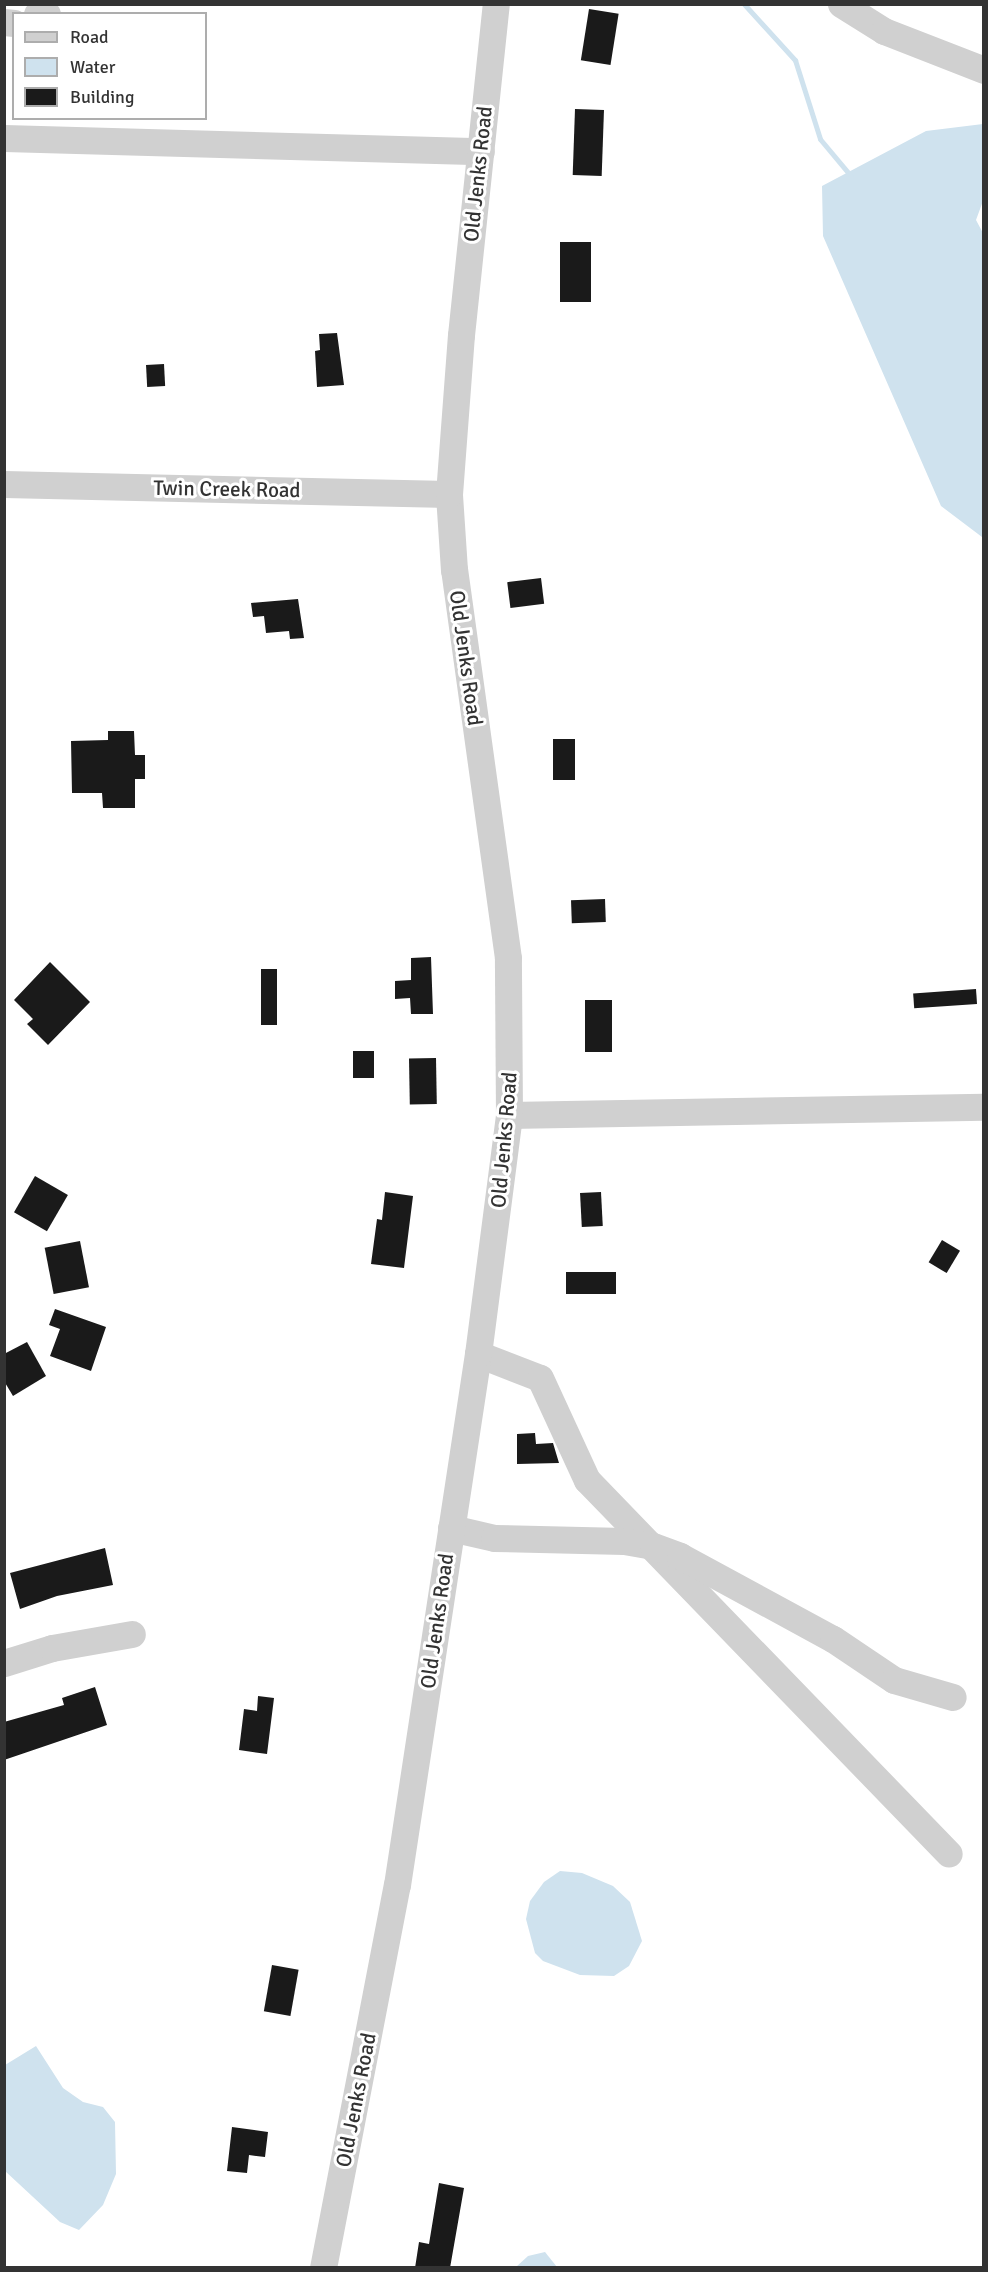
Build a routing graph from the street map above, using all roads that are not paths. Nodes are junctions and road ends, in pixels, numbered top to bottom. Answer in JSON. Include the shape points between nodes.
{"nodes":[{"id":1,"x":496,"y":4,"type":"edge"},
{"id":2,"x":841,"y":4,"type":"edge"},
{"id":3,"x":984,"y":70,"type":"edge"},
{"id":4,"x":137,"y":120,"type":"edge"},
{"id":5,"x":4,"y":138,"type":"edge"},
{"id":6,"x":148,"y":143,"type":"junction"},
{"id":7,"x":481,"y":151,"type":"junction"},
{"id":8,"x":4,"y":483,"type":"edge"},
{"id":9,"x":450,"y":495,"type":"junction"},
{"id":10,"x":984,"y":1107,"type":"edge"},
{"id":11,"x":509,"y":1115,"type":"junction"},
{"id":12,"x":478,"y":1354,"type":"junction"},
{"id":13,"x":451,"y":1528,"type":"junction"},
{"id":14,"x":652,"y":1546,"type":"junction"},
{"id":15,"x":132,"y":1634,"type":"dead end"},
{"id":16,"x":4,"y":1663,"type":"edge"},
{"id":17,"x":953,"y":1697,"type":"dead end"},
{"id":18,"x":949,"y":1854,"type":"dead end"},
{"id":19,"x":323,"y":2268,"type":"edge"}],
"edges":[{"from":1,"to":7,"type":"street","name":"Old Jenks Road"},
{"from":2,"to":3,"type":"street","via":[[884,31]]},
{"from":4,"to":6,"type":"street"},
{"from":5,"to":6,"type":"street"},
{"from":6,"to":7,"type":"street"},
{"from":7,"to":9,"type":"street","name":"Old Jenks Road"},
{"from":8,"to":9,"type":"street","name":"Twin Creek Road"},
{"from":9,"to":11,"type":"street","name":"Old Jenks Road","via":[[454,570],[508,958],[512,1029]]},
{"from":10,"to":11,"type":"street"},
{"from":11,"to":12,"type":"street","name":"Old Jenks Road"},
{"from":12,"to":13,"type":"street","name":"Old Jenks Road"},
{"from":12,"to":14,"type":"street","via":[[540,1378],[587,1479]]},
{"from":13,"to":14,"type":"street","via":[[494,1538],[624,1541]]},
{"from":13,"to":19,"type":"street","name":"Old Jenks Road","via":[[398,1885]]},
{"from":14,"to":17,"type":"street","via":[[680,1556],[833,1639],[894,1680]]},
{"from":14,"to":18,"type":"street"},
{"from":15,"to":16,"type":"street","via":[[51,1648]]}]}
